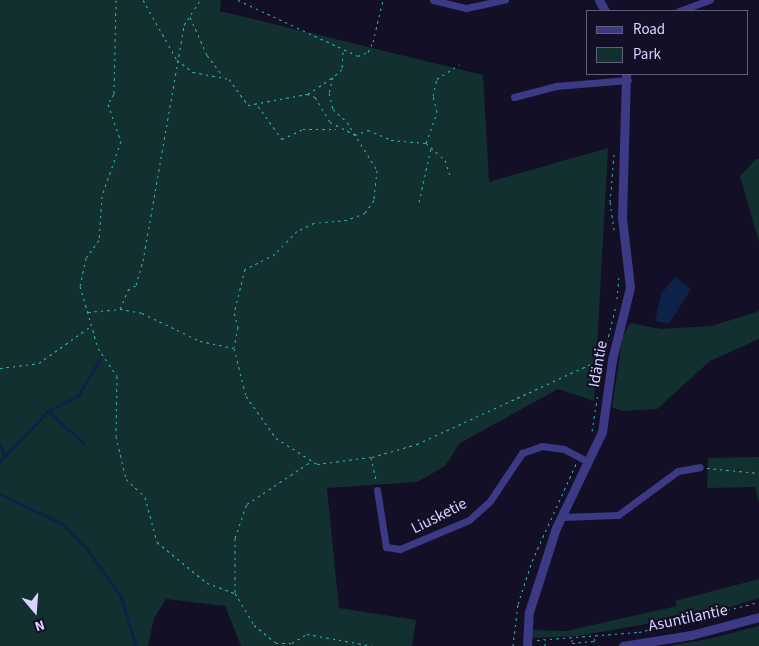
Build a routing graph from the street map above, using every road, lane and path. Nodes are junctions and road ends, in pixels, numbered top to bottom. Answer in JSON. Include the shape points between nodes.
{"nodes":[{"id":1,"x":116,"y":0,"type":"edge"},
{"id":2,"x":143,"y":0,"type":"edge"},
{"id":3,"x":200,"y":0,"type":"edge"},
{"id":4,"x":238,"y":0,"type":"edge"},
{"id":5,"x":383,"y":0,"type":"edge"},
{"id":6,"x":433,"y":0,"type":"edge"},
{"id":7,"x":505,"y":0,"type":"edge"},
{"id":8,"x":710,"y":0,"type":"edge"},
{"id":9,"x":682,"y":10,"type":"edge"},
{"id":10,"x":190,"y":16,"type":"junction"},
{"id":11,"x":343,"y":52,"type":"junction"},
{"id":12,"x":177,"y":60,"type":"junction"},
{"id":13,"x":460,"y":64,"type":"dead end"},
{"id":14,"x":224,"y":77,"type":"junction"},
{"id":15,"x":333,"y":77,"type":"junction"},
{"id":16,"x":627,"y":77,"type":"edge"},
{"id":17,"x":307,"y":94,"type":"junction"},
{"id":18,"x":514,"y":97,"type":"dead end"},
{"id":19,"x":258,"y":105,"type":"junction"},
{"id":20,"x":338,"y":128,"type":"junction"},
{"id":21,"x":355,"y":135,"type":"junction"},
{"id":22,"x":426,"y":143,"type":"junction"},
{"id":23,"x":615,"y":144,"type":"dead end"},
{"id":24,"x":432,"y":148,"type":"junction"},
{"id":25,"x":451,"y":178,"type":"dead end"},
{"id":26,"x":419,"y":202,"type":"dead end"},
{"id":27,"x":615,"y":234,"type":"dead end"},
{"id":28,"x":619,"y":274,"type":"dead end"},
{"id":29,"x":120,"y":309,"type":"junction"},
{"id":30,"x":88,"y":312,"type":"junction"},
{"id":31,"x":92,"y":325,"type":"junction"},
{"id":32,"x":234,"y":348,"type":"junction"},
{"id":33,"x":604,"y":359,"type":"junction"},
{"id":34,"x":602,"y":365,"type":"dead end"},
{"id":35,"x":0,"y":368,"type":"edge"},
{"id":36,"x":599,"y":384,"type":"dead end"},
{"id":37,"x":588,"y":440,"type":"dead end"},
{"id":38,"x":371,"y":457,"type":"junction"},
{"id":39,"x":579,"y":457,"type":"junction"},
{"id":40,"x":312,"y":460,"type":"junction"},
{"id":41,"x":588,"y":462,"type":"junction"},
{"id":42,"x":700,"y":467,"type":"joint"},
{"id":43,"x":759,"y":473,"type":"edge"},
{"id":44,"x":377,"y":490,"type":"joint"},
{"id":45,"x":562,"y":517,"type":"junction"},
{"id":46,"x":235,"y":593,"type":"junction"},
{"id":47,"x":759,"y":602,"type":"edge"},
{"id":48,"x":759,"y":617,"type":"edge"},
{"id":49,"x":594,"y":637,"type":"junction"},
{"id":50,"x":572,"y":639,"type":"junction"},
{"id":51,"x":546,"y":640,"type":"junction"},
{"id":52,"x":514,"y":641,"type":"junction"},
{"id":53,"x":527,"y":644,"type":"edge"},
{"id":54,"x":372,"y":646,"type":"edge"},
{"id":55,"x":512,"y":646,"type":"edge"},
{"id":56,"x":545,"y":646,"type":"edge"},
{"id":57,"x":623,"y":646,"type":"edge"}],
"edges":[{"from":1,"to":30,"type":"path","via":[[114,88],[108,104],[121,142],[102,196],[99,240],[86,258],[80,286]]},
{"from":2,"to":12,"type":"path"},
{"from":3,"to":10,"type":"path"},
{"from":4,"to":11,"type":"path"},
{"from":5,"to":11,"type":"path","via":[[368,52],[358,56]]},
{"from":6,"to":7,"type":"street","via":[[466,8]]},
{"from":8,"to":9,"type":"street"},
{"from":10,"to":12,"type":"path"},
{"from":10,"to":14,"type":"path","via":[[207,55]]},
{"from":11,"to":15,"type":"path","via":[[342,69]]},
{"from":12,"to":14,"type":"path","via":[[193,72]]},
{"from":12,"to":29,"type":"path","via":[[143,261],[136,285],[128,290]]},
{"from":13,"to":22,"type":"path","via":[[437,79],[433,96],[438,112]]},
{"from":14,"to":19,"type":"path","via":[[242,100]]},
{"from":15,"to":17,"type":"path"},
{"from":15,"to":21,"type":"path","via":[[328,86],[333,109]]},
{"from":16,"to":18,"type":"street","via":[[556,86]]},
{"from":16,"to":41,"type":"street","name":"Idäntie","via":[[622,218],[630,288],[612,360],[602,432]]},
{"from":17,"to":19,"type":"path"},
{"from":17,"to":20,"type":"path","via":[[316,97]]},
{"from":19,"to":20,"type":"path","via":[[282,139],[303,129]]},
{"from":20,"to":21,"type":"path"},
{"from":21,"to":22,"type":"path","via":[[368,130],[391,140]]},
{"from":21,"to":32,"type":"path","via":[[377,170],[374,200],[365,213],[347,220],[314,223],[297,232],[274,254],[245,269],[234,313],[238,327]]},
{"from":22,"to":24,"type":"path"},
{"from":23,"to":27,"type":"path","via":[[610,202]]},
{"from":24,"to":25,"type":"path","via":[[445,160]]},
{"from":24,"to":26,"type":"path"},
{"from":28,"to":33,"type":"path"},
{"from":29,"to":30,"type":"path"},
{"from":29,"to":32,"type":"path","via":[[142,313],[200,341]]},
{"from":30,"to":31,"type":"path"},
{"from":31,"to":35,"type":"path","via":[[72,344],[39,363]]},
{"from":31,"to":46,"type":"path","via":[[98,348],[116,376],[119,458],[126,479],[146,497],[157,542],[207,583]]},
{"from":32,"to":40,"type":"path","via":[[246,396],[265,424],[292,452]]},
{"from":33,"to":34,"type":"path"},
{"from":33,"to":38,"type":"path","via":[[417,444]]},
{"from":36,"to":37,"type":"path"},
{"from":38,"to":40,"type":"path","via":[[328,465]]},
{"from":38,"to":44,"type":"path"},
{"from":39,"to":41,"type":"street","name":"Liusketie"},
{"from":39,"to":44,"type":"street","name":"Liusketie","via":[[542,446],[522,453],[490,501],[469,520],[400,549],[386,547]]},
{"from":39,"to":52,"type":"path","via":[[536,552],[518,604]]},
{"from":40,"to":46,"type":"path","via":[[247,504],[235,538]]},
{"from":41,"to":45,"type":"street","name":"Idäntie"},
{"from":42,"to":43,"type":"path"},
{"from":42,"to":45,"type":"street","via":[[678,471],[618,516]]},
{"from":45,"to":53,"type":"street","name":"Idäntie","via":[[538,577]]},
{"from":46,"to":54,"type":"path","via":[[254,625],[276,643],[292,643],[307,634]]},
{"from":47,"to":49,"type":"path","via":[[708,618]]},
{"from":48,"to":57,"type":"street","name":"Asuntilantie","via":[[691,635]]},
{"from":49,"to":50,"type":"path"},
{"from":49,"to":50,"type":"path","via":[[595,641],[572,644]]},
{"from":50,"to":51,"type":"path"},
{"from":51,"to":53,"type":"path"},
{"from":51,"to":56,"type":"path"},
{"from":52,"to":53,"type":"path"},
{"from":52,"to":55,"type":"path"}]}
